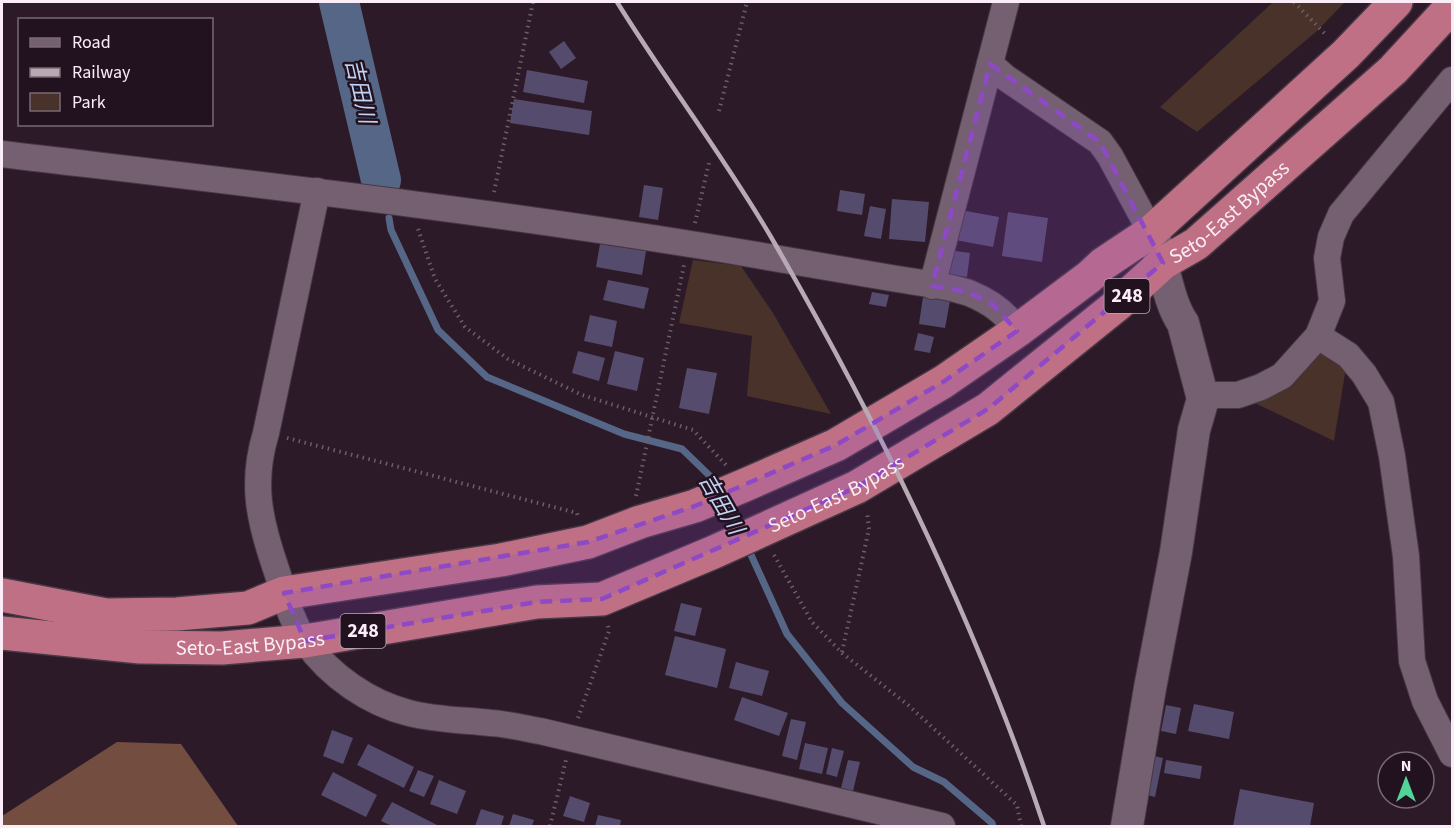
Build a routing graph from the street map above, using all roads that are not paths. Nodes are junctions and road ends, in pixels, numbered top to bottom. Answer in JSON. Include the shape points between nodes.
{"nodes":[{"id":1,"x":1005,"y":2,"type":"edge"},
{"id":2,"x":1396,"y":2,"type":"edge"},
{"id":3,"x":1452,"y":6,"type":"edge"},
{"id":4,"x":990,"y":64,"type":"junction"},
{"id":5,"x":1452,"y":80,"type":"edge"},
{"id":6,"x":2,"y":154,"type":"edge"},
{"id":7,"x":317,"y":191,"type":"junction"},
{"id":8,"x":1151,"y":232,"type":"junction"},
{"id":9,"x":1163,"y":263,"type":"junction"},
{"id":10,"x":932,"y":286,"type":"junction"},
{"id":11,"x":1017,"y":331,"type":"junction"},
{"id":12,"x":1318,"y":336,"type":"junction"},
{"id":13,"x":1203,"y":399,"type":"junction"},
{"id":14,"x":284,"y":593,"type":"junction"},
{"id":15,"x":2,"y":595,"type":"edge"},
{"id":16,"x":2,"y":633,"type":"edge"},
{"id":17,"x":305,"y":641,"type":"junction"},
{"id":18,"x":1452,"y":754,"type":"edge"},
{"id":19,"x":942,"y":826,"type":"edge"},
{"id":20,"x":1127,"y":826,"type":"edge"}],
"edges":[{"from":1,"to":4,"type":"street"},
{"from":2,"to":8,"type":"highway","name":"Seto-East Bypass","number":"248","via":[[1346,54]]},
{"from":3,"to":9,"type":"highway","name":"Seto-East Bypass","number":"248","via":[[1393,70],[1196,244]]},
{"from":4,"to":8,"type":"street","via":[[1100,142]]},
{"from":4,"to":10,"type":"street"},
{"from":5,"to":12,"type":"street","via":[[1341,214],[1327,258],[1332,301]]},
{"from":6,"to":7,"type":"street"},
{"from":7,"to":10,"type":"street","via":[[546,221]]},
{"from":7,"to":14,"type":"street","via":[[260,453],[257,499]]},
{"from":8,"to":9,"type":"street"},
{"from":8,"to":11,"type":"highway","name":"Seto-East Bypass","number":"248"},
{"from":9,"to":13,"type":"street"},
{"from":9,"to":17,"type":"highway","name":"Seto-East Bypass","number":"248","via":[[988,409],[857,487],[714,552],[602,599],[537,602]]},
{"from":10,"to":11,"type":"street","via":[[967,292],[992,304],[1010,319]]},
{"from":11,"to":14,"type":"highway","name":"Seto-East Bypass","number":"248","via":[[943,382],[836,445],[695,506],[588,542],[501,560]]},
{"from":12,"to":13,"type":"street","via":[[1282,376],[1238,395]]},
{"from":12,"to":18,"type":"street","via":[[1348,355],[1381,402],[1406,556],[1412,661],[1425,701]]},
{"from":13,"to":20,"type":"street","via":[[1194,430]]},
{"from":14,"to":15,"type":"highway","name":"Seto-East Bypass","number":"248","via":[[248,608],[106,615]]},
{"from":14,"to":17,"type":"street"},
{"from":16,"to":17,"type":"highway","name":"Seto-East Bypass","number":"248","via":[[140,647],[222,648]]},
{"from":17,"to":19,"type":"street","via":[[357,691],[409,713],[571,738]]}]}
